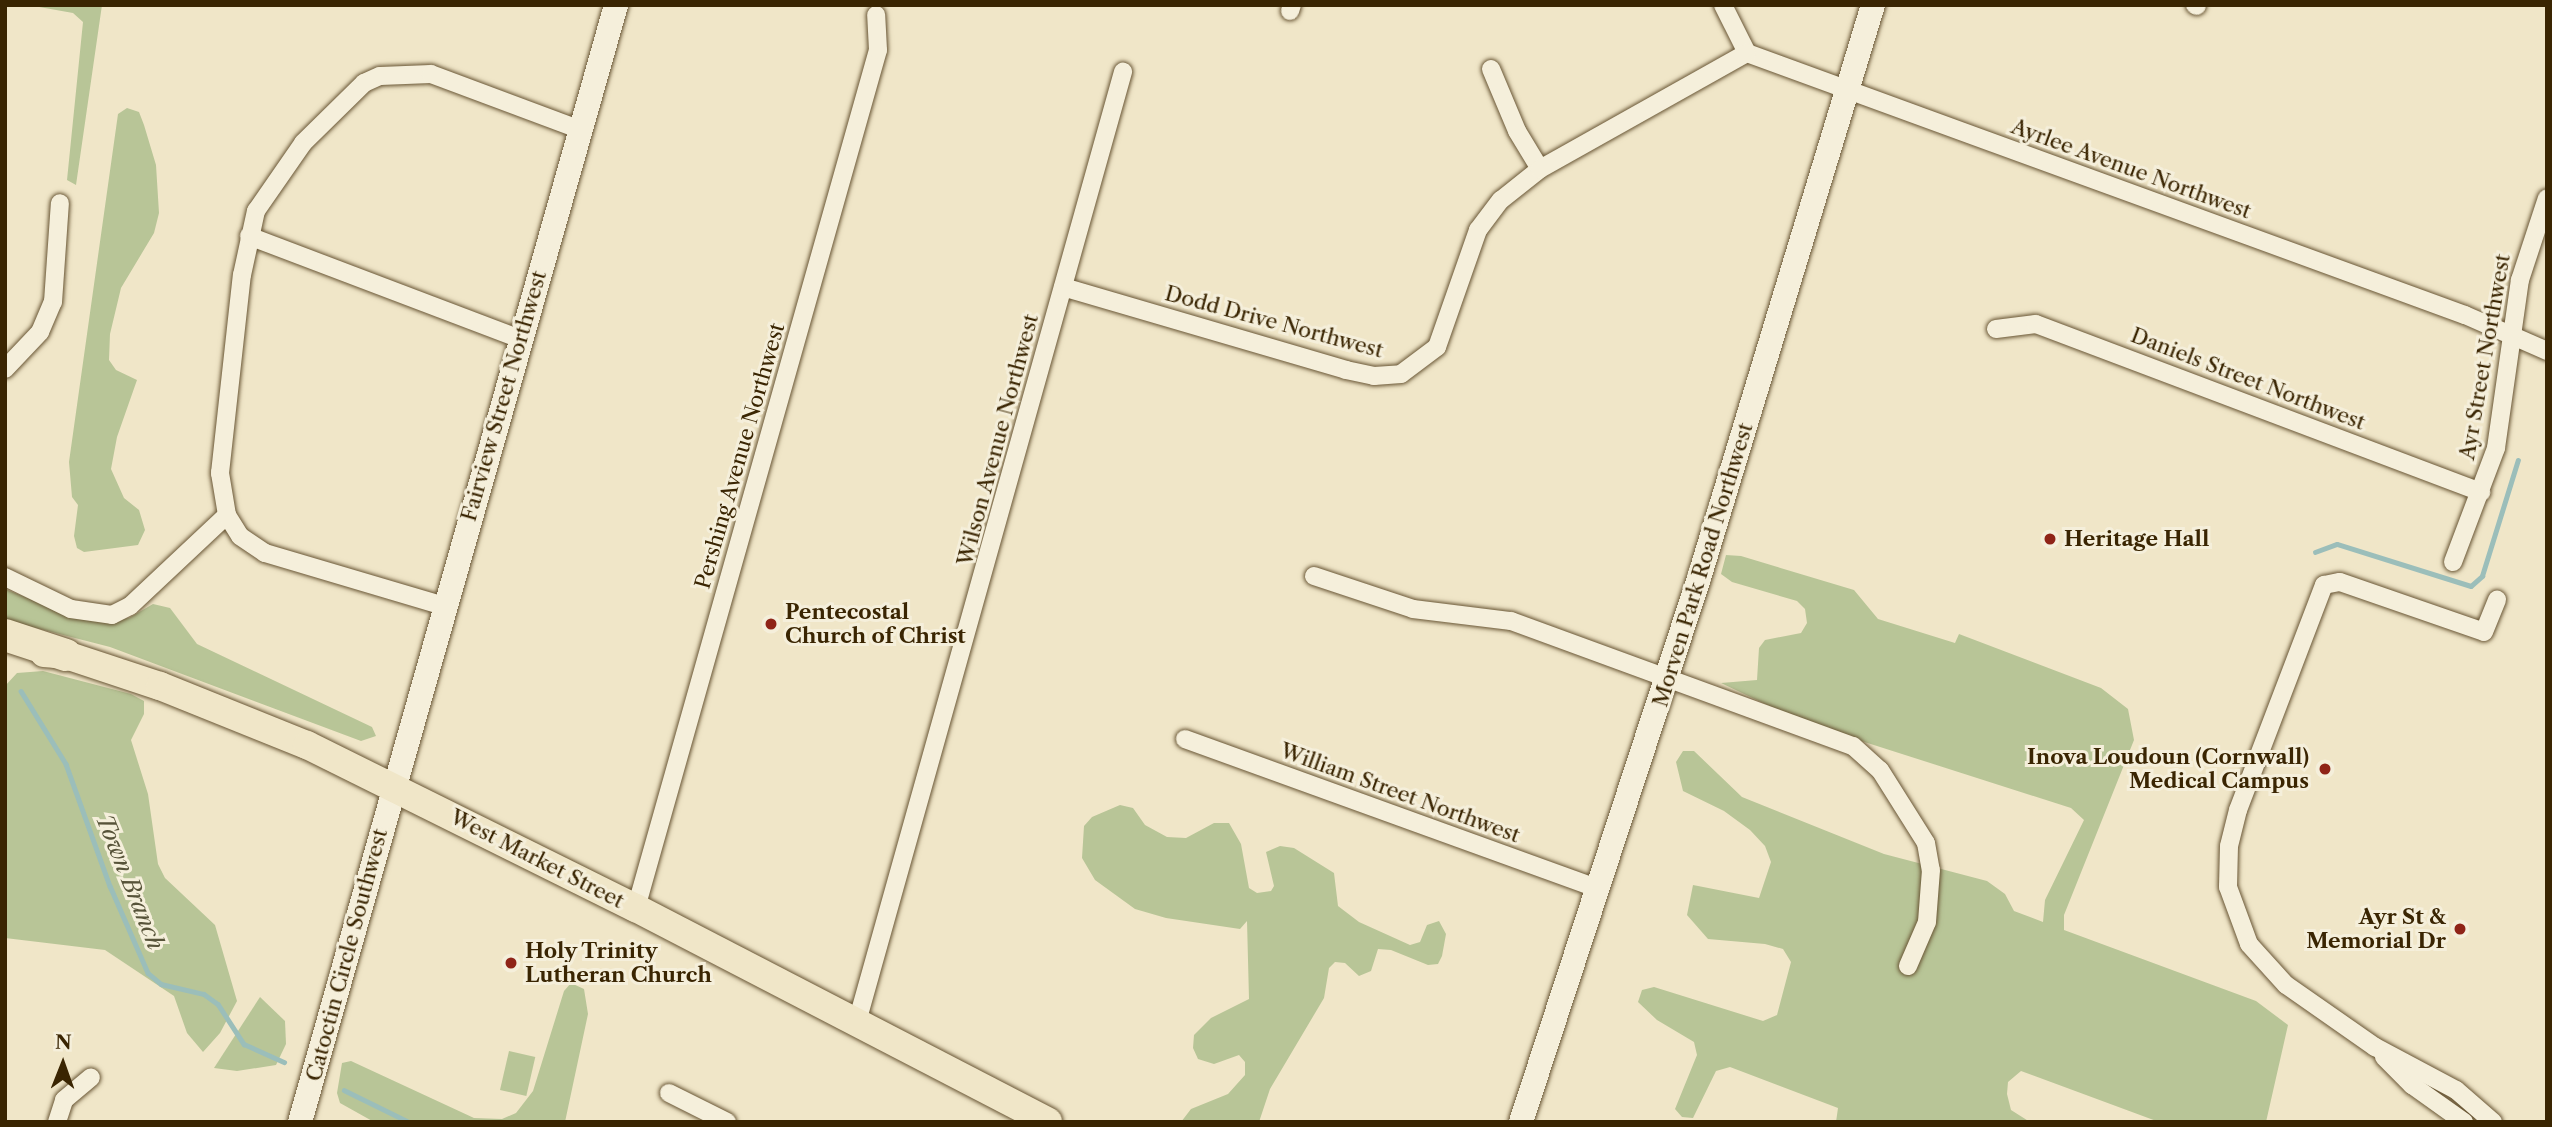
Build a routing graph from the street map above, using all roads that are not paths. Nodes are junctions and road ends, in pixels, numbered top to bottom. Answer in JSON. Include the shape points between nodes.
{"nodes":[{"id":1,"x":616,"y":5,"type":"edge"},
{"id":2,"x":1723,"y":5,"type":"edge"},
{"id":3,"x":1873,"y":5,"type":"edge"},
{"id":4,"x":876,"y":15,"type":"dead end"},
{"id":5,"x":1747,"y":53,"type":"junction"},
{"id":6,"x":1491,"y":69,"type":"dead end"},
{"id":7,"x":1123,"y":72,"type":"dead end"},
{"id":8,"x":1846,"y":88,"type":"junction"},
{"id":9,"x":580,"y":130,"type":"junction"},
{"id":10,"x":1540,"y":169,"type":"junction"},
{"id":11,"x":2547,"y":198,"type":"edge"},
{"id":12,"x":60,"y":203,"type":"dead end"},
{"id":13,"x":249,"y":236,"type":"junction"},
{"id":14,"x":1063,"y":287,"type":"junction"},
{"id":15,"x":1996,"y":329,"type":"dead end"},
{"id":16,"x":2512,"y":336,"type":"junction"},
{"id":17,"x":520,"y":339,"type":"junction"},
{"id":18,"x":2547,"y":351,"type":"edge"},
{"id":19,"x":5,"y":369,"type":"edge"},
{"id":20,"x":2481,"y":492,"type":"junction"},
{"id":21,"x":227,"y":515,"type":"junction"},
{"id":22,"x":2453,"y":562,"type":"dead end"},
{"id":23,"x":1314,"y":576,"type":"dead end"},
{"id":24,"x":5,"y":577,"type":"edge"},
{"id":25,"x":2497,"y":600,"type":"dead end"},
{"id":26,"x":444,"y":606,"type":"junction"},
{"id":27,"x":10,"y":648,"type":"edge"},
{"id":28,"x":66,"y":655,"type":"joint"},
{"id":29,"x":1667,"y":679,"type":"junction"},
{"id":30,"x":1185,"y":739,"type":"dead end"},
{"id":31,"x":393,"y":787,"type":"junction"},
{"id":32,"x":1600,"y":889,"type":"junction"},
{"id":33,"x":636,"y":908,"type":"junction"},
{"id":34,"x":1908,"y":966,"type":"dead end"},
{"id":35,"x":857,"y":1022,"type":"junction"},
{"id":36,"x":2375,"y":1047,"type":"junction"},
{"id":37,"x":91,"y":1077,"type":"dead end"},
{"id":38,"x":670,"y":1093,"type":"dead end"},
{"id":39,"x":57,"y":1122,"type":"edge"},
{"id":40,"x":300,"y":1122,"type":"edge"},
{"id":41,"x":727,"y":1122,"type":"edge"},
{"id":42,"x":1048,"y":1122,"type":"edge"},
{"id":43,"x":1521,"y":1122,"type":"edge"},
{"id":44,"x":2463,"y":1122,"type":"edge"},
{"id":45,"x":2493,"y":1122,"type":"edge"}],
"edges":[{"from":1,"to":9,"type":"street","name":"Fairview Street Northwest"},
{"from":2,"to":5,"type":"street"},
{"from":3,"to":8,"type":"street","name":"Morven Park Road Northwest"},
{"from":4,"to":33,"type":"street","name":"Pershing Avenue Northwest","via":[[878,50]]},
{"from":5,"to":8,"type":"street","name":"Ayrlee Avenue Northwest"},
{"from":5,"to":10,"type":"street","name":"Dodd Drive Northwest"},
{"from":6,"to":10,"type":"street","via":[[1517,131]]},
{"from":7,"to":14,"type":"street","name":"Wilson Avenue Northwest"},
{"from":8,"to":16,"type":"street","name":"Ayrlee Avenue Northwest"},
{"from":8,"to":29,"type":"street","name":"Morven Park Road Northwest"},
{"from":9,"to":13,"type":"street","via":[[430,74],[380,76],[364,83],[332,113],[282,168],[263,195]]},
{"from":9,"to":17,"type":"street","name":"Fairview Street Northwest"},
{"from":10,"to":14,"type":"street","name":"Dodd Drive Northwest","via":[[1488,214],[1478,230],[1445,334],[1427,359],[1401,374],[1374,376],[1346,370]]},
{"from":11,"to":16,"type":"street","name":"Ayr Street Northwest","via":[[2522,269]]},
{"from":12,"to":19,"type":"street","via":[[53,302],[40,332]]},
{"from":13,"to":17,"type":"street"},
{"from":13,"to":21,"type":"street","via":[[220,473]]},
{"from":14,"to":35,"type":"street","name":"Wilson Avenue Northwest"},
{"from":15,"to":20,"type":"street","name":"Daniels Street Northwest","via":[[2036,324]]},
{"from":16,"to":18,"type":"street","name":"Ayrlee Avenue Northwest"},
{"from":16,"to":20,"type":"street","name":"Ayr Street Northwest","via":[[2496,448]]},
{"from":17,"to":26,"type":"street","name":"Fairview Street Northwest"},
{"from":20,"to":22,"type":"street","name":"Ayr Street Northwest"},
{"from":21,"to":24,"type":"street","via":[[130,606],[112,615],[71,609]]},
{"from":21,"to":26,"type":"street","via":[[240,536],[265,553]]},
{"from":23,"to":29,"type":"street","via":[[1413,609],[1511,621]]},
{"from":25,"to":36,"type":"street","via":[[2484,632],[2340,582],[2324,585],[2238,810],[2229,846],[2228,887],[2249,944],[2286,985]]},
{"from":26,"to":31,"type":"street","name":"Fairview Street Northwest"},
{"from":27,"to":28,"type":"highway"},
{"from":28,"to":31,"type":"main road","name":"West Market Street","via":[[254,722]]},
{"from":29,"to":32,"type":"street","name":"Morven Park Road Northwest"},
{"from":29,"to":34,"type":"street","via":[[1842,740],[1880,770],[1921,829],[1931,870],[1927,922]]},
{"from":30,"to":32,"type":"street","name":"William Street Northwest"},
{"from":31,"to":33,"type":"main road","name":"West Market Street"},
{"from":31,"to":40,"type":"street","name":"Catoctin Circle Southwest"},
{"from":32,"to":43,"type":"street","name":"Morven Park Road Northwest"},
{"from":33,"to":35,"type":"main road","name":"West Market Street"},
{"from":35,"to":42,"type":"main road","name":"West Market Street"},
{"from":36,"to":44,"type":"street","via":[[2412,1085]]},
{"from":36,"to":45,"type":"street","via":[[2456,1090]]},
{"from":37,"to":39,"type":"street","via":[[64,1100]]},
{"from":38,"to":41,"type":"street"}]}
